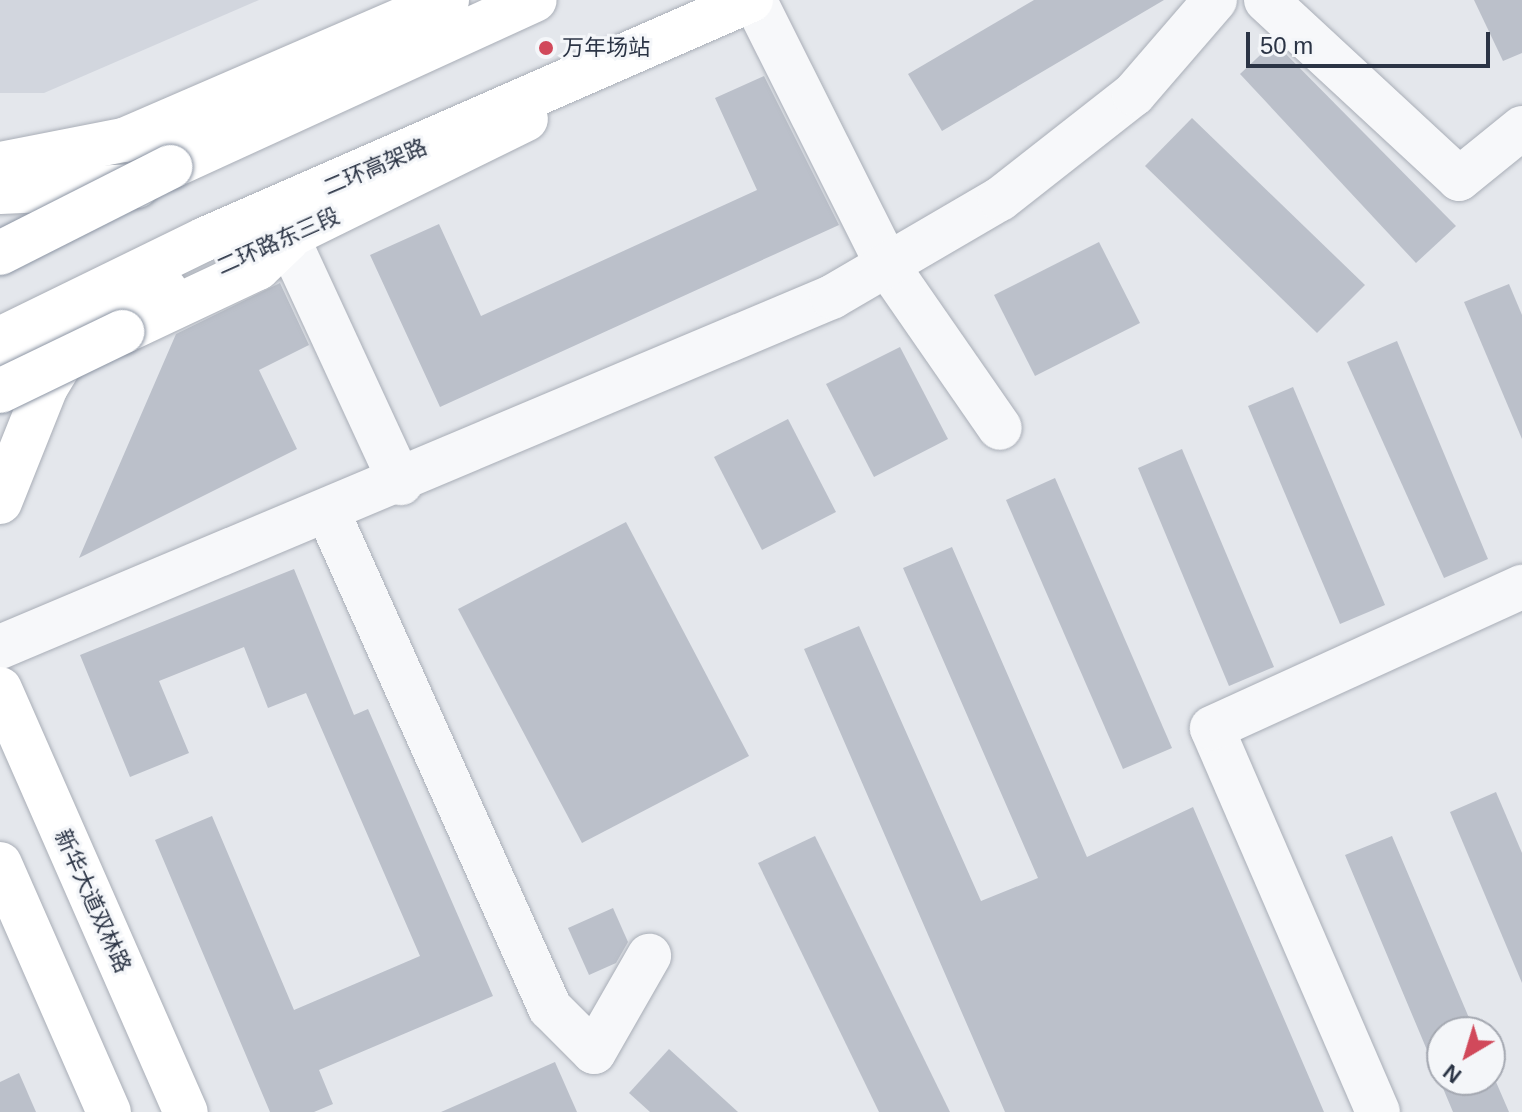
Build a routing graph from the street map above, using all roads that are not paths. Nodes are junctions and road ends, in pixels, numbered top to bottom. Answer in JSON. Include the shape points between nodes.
{"nodes":[{"id":1,"x":447,"y":0,"type":"edge"},
{"id":2,"x":535,"y":0,"type":"edge"},
{"id":3,"x":563,"y":0,"type":"edge"},
{"id":4,"x":1215,"y":0,"type":"edge"},
{"id":5,"x":1266,"y":0,"type":"edge"},
{"id":6,"x":757,"y":1,"type":"edge"},
{"id":7,"x":1522,"y":128,"type":"edge"},
{"id":8,"x":0,"y":164,"type":"edge"},
{"id":9,"x":175,"y":185,"type":"junction"},
{"id":10,"x":0,"y":192,"type":"edge"},
{"id":11,"x":288,"y":239,"type":"junction"},
{"id":12,"x":0,"y":253,"type":"edge"},
{"id":13,"x":0,"y":264,"type":"edge"},
{"id":14,"x":887,"y":265,"type":"junction"},
{"id":15,"x":103,"y":328,"type":"junction"},
{"id":16,"x":0,"y":339,"type":"edge"},
{"id":17,"x":0,"y":361,"type":"edge"},
{"id":18,"x":0,"y":391,"type":"edge"},
{"id":19,"x":1000,"y":428,"type":"dead end"},
{"id":20,"x":401,"y":483,"type":"junction"},
{"id":21,"x":0,"y":502,"type":"edge"},
{"id":22,"x":327,"y":510,"type":"junction"},
{"id":23,"x":1522,"y":587,"type":"edge"},
{"id":24,"x":0,"y":647,"type":"edge"},
{"id":25,"x":0,"y":689,"type":"edge"},
{"id":26,"x":0,"y":864,"type":"edge"},
{"id":27,"x":649,"y":956,"type":"dead end"},
{"id":28,"x":109,"y":1112,"type":"edge"},
{"id":29,"x":186,"y":1112,"type":"edge"},
{"id":30,"x":1378,"y":1112,"type":"edge"}],
"edges":[{"from":1,"to":8,"type":"main road","via":[[124,140]]},
{"from":2,"to":12,"type":"main road","bridge":true,"via":[[95,200]]},
{"from":3,"to":9,"type":"main road"},
{"from":4,"to":14,"type":"street","via":[[1134,94],[1000,199]]},
{"from":5,"to":7,"type":"street","via":[[1459,179]]},
{"from":6,"to":11,"type":"main road","name":"二环路东三段"},
{"from":6,"to":14,"type":"street"},
{"from":6,"to":16,"type":"main road","name":"二环高架路","via":[[205,239]]},
{"from":9,"to":10,"type":"main road"},
{"from":9,"to":13,"type":"main road"},
{"from":11,"to":15,"type":"main road","name":"二环路东三段","via":[[258,268]]},
{"from":11,"to":20,"type":"street"},
{"from":14,"to":19,"type":"street"},
{"from":14,"to":20,"type":"street","via":[[832,297]]},
{"from":15,"to":17,"type":"main road"},
{"from":15,"to":18,"type":"main road","bridge":true},
{"from":15,"to":21,"type":"main road","via":[[46,387]]},
{"from":20,"to":22,"type":"street"},
{"from":22,"to":24,"type":"street"},
{"from":22,"to":27,"type":"street","via":[[550,1008],[594,1052]]},
{"from":23,"to":30,"type":"street","via":[[1212,728]]},
{"from":25,"to":29,"type":"main road","name":"新华大道双林路"},
{"from":26,"to":28,"type":"main road"}]}
